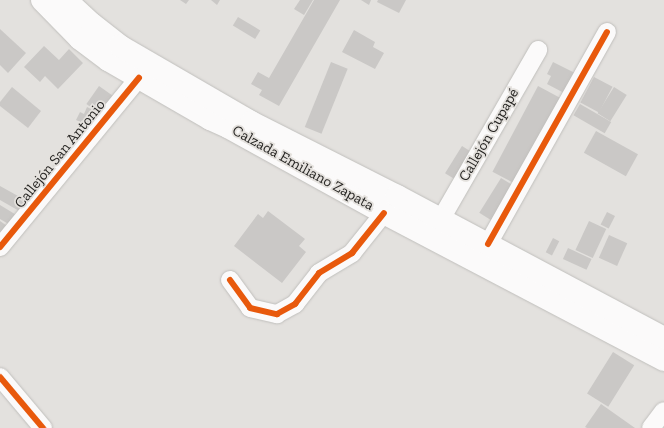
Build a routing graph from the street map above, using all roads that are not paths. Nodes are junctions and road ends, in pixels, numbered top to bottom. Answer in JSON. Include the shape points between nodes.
{"nodes":[{"id":1,"x":42,"y":0,"type":"edge"},
{"id":2,"x":66,"y":0,"type":"edge"},
{"id":3,"x":607,"y":32,"type":"dead end"},
{"id":4,"x":538,"y":50,"type":"dead end"},
{"id":5,"x":139,"y":78,"type":"junction"},
{"id":6,"x":384,"y":213,"type":"junction"},
{"id":7,"x":441,"y":219,"type":"junction"},
{"id":8,"x":488,"y":244,"type":"junction"},
{"id":9,"x":0,"y":247,"type":"edge"},
{"id":10,"x":230,"y":280,"type":"dead end"},
{"id":11,"x":664,"y":338,"type":"edge"},
{"id":12,"x":664,"y":360,"type":"edge"},
{"id":13,"x":0,"y":378,"type":"edge"},
{"id":14,"x":664,"y":411,"type":"edge"},
{"id":15,"x":40,"y":427,"type":"edge"},
{"id":16,"x":650,"y":428,"type":"edge"}],
"edges":[{"from":1,"to":5,"type":"main road","name":"Calzada Emiliano Zapata","via":[[80,39],[108,60]]},
{"from":2,"to":7,"type":"main road","name":"Calzada Emiliano Zapata","via":[[120,46],[251,122]]},
{"from":3,"to":8,"type":"street"},
{"from":4,"to":7,"type":"street","name":"Callejón Cupapé"},
{"from":5,"to":6,"type":"main road","name":"Calzada Emiliano Zapata"},
{"from":5,"to":9,"type":"street","name":"Callejón San Antonio"},
{"from":6,"to":10,"type":"street","via":[[352,253],[319,273],[295,304],[277,314],[250,308]]},
{"from":6,"to":12,"type":"main road","name":"Calzada Emiliano Zapata"},
{"from":7,"to":8,"type":"main road","name":"Calzada Emiliano Zapata"},
{"from":8,"to":11,"type":"main road","name":"Calzada Emiliano Zapata"},
{"from":13,"to":15,"type":"street"},
{"from":14,"to":16,"type":"street"}]}
